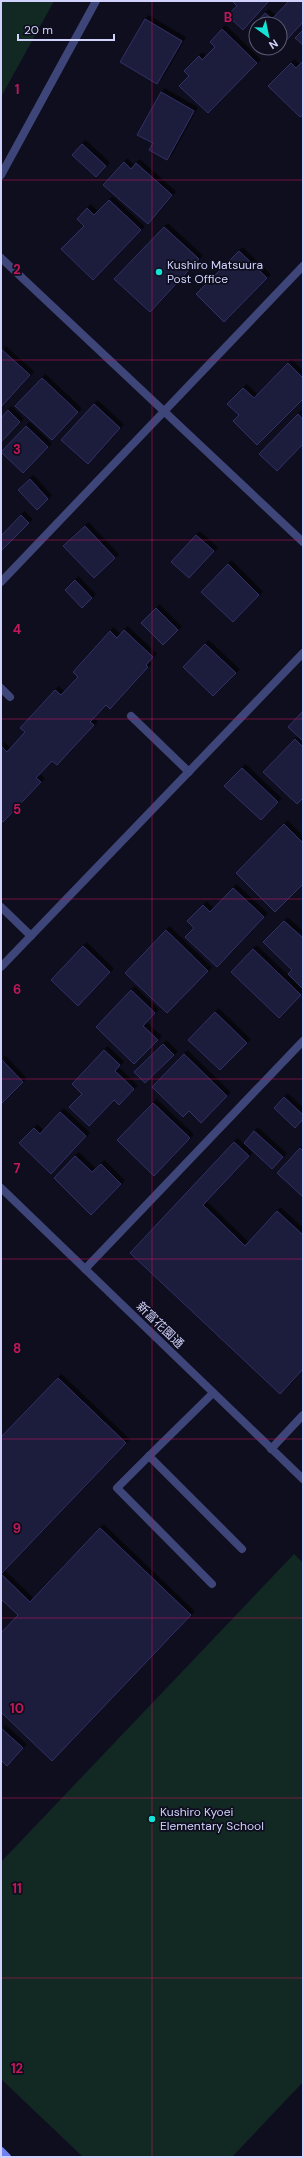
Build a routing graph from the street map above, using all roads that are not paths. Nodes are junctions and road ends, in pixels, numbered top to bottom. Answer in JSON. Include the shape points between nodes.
{"nodes":[{"id":1,"x":96,"y":1,"type":"edge"},
{"id":2,"x":1,"y":175,"type":"edge"},
{"id":3,"x":1,"y":258,"type":"edge"},
{"id":4,"x":303,"y":266,"type":"edge"},
{"id":5,"x":164,"y":410,"type":"junction"},
{"id":6,"x":303,"y":542,"type":"edge"},
{"id":7,"x":1,"y":582,"type":"edge"},
{"id":8,"x":303,"y":653,"type":"edge"},
{"id":9,"x":1,"y":688,"type":"edge"},
{"id":10,"x":10,"y":697,"type":"dead end"},
{"id":11,"x":131,"y":716,"type":"dead end"},
{"id":12,"x":189,"y":772,"type":"junction"},
{"id":13,"x":1,"y":907,"type":"edge"},
{"id":14,"x":31,"y":936,"type":"junction"},
{"id":15,"x":1,"y":967,"type":"edge"},
{"id":16,"x":303,"y":1041,"type":"edge"},
{"id":17,"x":1,"y":1188,"type":"edge"},
{"id":18,"x":86,"y":1269,"type":"junction"},
{"id":19,"x":213,"y":1393,"type":"junction"},
{"id":20,"x":303,"y":1415,"type":"edge"},
{"id":21,"x":270,"y":1449,"type":"junction"},
{"id":22,"x":149,"y":1456,"type":"junction"},
{"id":23,"x":303,"y":1479,"type":"edge"},
{"id":24,"x":242,"y":1549,"type":"dead end"},
{"id":25,"x":212,"y":1584,"type":"dead end"},
{"id":26,"x":1,"y":2151,"type":"edge"},
{"id":27,"x":8,"y":2157,"type":"edge"}],
"edges":[{"from":1,"to":2,"type":"street"},
{"from":3,"to":5,"type":"street"},
{"from":4,"to":5,"type":"street"},
{"from":5,"to":6,"type":"street"},
{"from":5,"to":7,"type":"street"},
{"from":8,"to":12,"type":"street"},
{"from":9,"to":10,"type":"street"},
{"from":11,"to":12,"type":"street"},
{"from":12,"to":14,"type":"street"},
{"from":13,"to":14,"type":"street"},
{"from":14,"to":15,"type":"street"},
{"from":16,"to":18,"type":"street"},
{"from":17,"to":18,"type":"street","name":"新富花園通"},
{"from":18,"to":19,"type":"street","name":"新富花園通"},
{"from":19,"to":21,"type":"street","name":"新富花園通"},
{"from":19,"to":22,"type":"street"},
{"from":20,"to":21,"type":"street"},
{"from":21,"to":23,"type":"street","name":"新富花園通"},
{"from":22,"to":24,"type":"street"},
{"from":22,"to":25,"type":"street","via":[[117,1488]]},
{"from":26,"to":27,"type":"street"}]}
